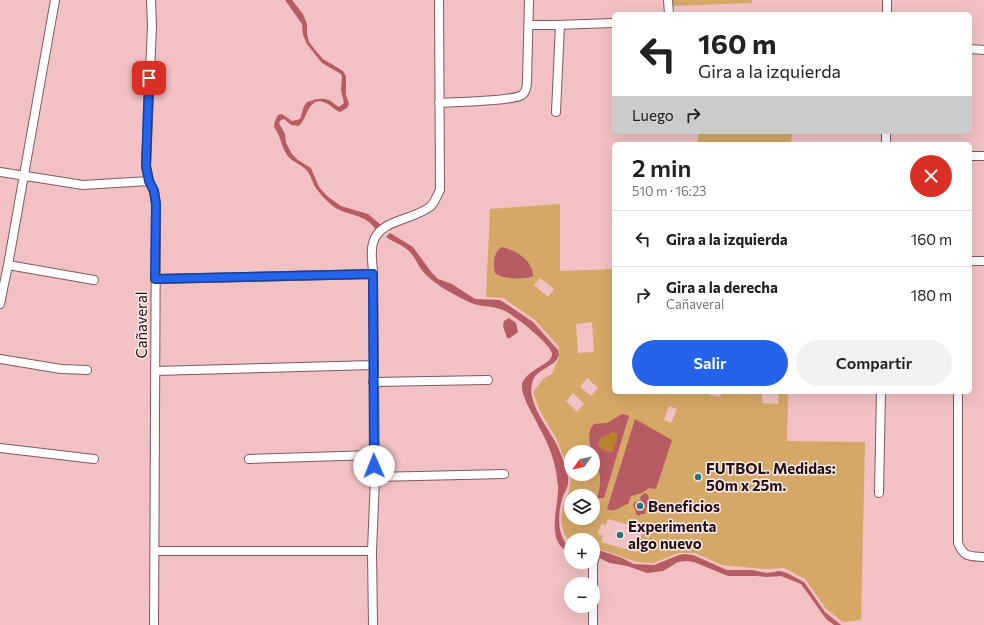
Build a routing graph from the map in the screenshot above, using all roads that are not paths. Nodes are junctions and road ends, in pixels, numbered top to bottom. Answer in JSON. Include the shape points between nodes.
{"nodes":[{"id":1,"x":55,"y":0,"type":"edge"},
{"id":2,"x":151,"y":0,"type":"edge"},
{"id":3,"x":439,"y":0,"type":"edge"},
{"id":4,"x":529,"y":0,"type":"edge"},
{"id":5,"x":668,"y":0,"type":"edge"},
{"id":6,"x":887,"y":0,"type":"edge"},
{"id":7,"x":669,"y":12,"type":"edge"},
{"id":8,"x":887,"y":12,"type":"edge"},
{"id":9,"x":612,"y":23,"type":"edge"},
{"id":10,"x":529,"y":25,"type":"junction"},
{"id":11,"x":560,"y":25,"type":"junction"},
{"id":12,"x":972,"y":49,"type":"edge"},
{"id":13,"x":984,"y":50,"type":"edge"},
{"id":14,"x":439,"y":103,"type":"junction"},
{"id":15,"x":556,"y":112,"type":"dead end"},
{"id":16,"x":972,"y":156,"type":"edge"},
{"id":17,"x":984,"y":156,"type":"edge"},
{"id":18,"x":0,"y":172,"type":"edge"},
{"id":19,"x":24,"y":176,"type":"junction"},
{"id":20,"x":149,"y":181,"type":"junction"},
{"id":21,"x":972,"y":260,"type":"edge"},
{"id":22,"x":984,"y":261,"type":"edge"},
{"id":23,"x":8,"y":265,"type":"junction"},
{"id":24,"x":373,"y":274,"type":"junction"},
{"id":25,"x":155,"y":279,"type":"junction"},
{"id":26,"x":94,"y":280,"type":"dead end"},
{"id":27,"x":0,"y":304,"type":"edge"},
{"id":28,"x":0,"y":359,"type":"edge"},
{"id":29,"x":373,"y":366,"type":"junction"},
{"id":30,"x":87,"y":370,"type":"dead end"},
{"id":31,"x":155,"y":371,"type":"junction"},
{"id":32,"x":488,"y":380,"type":"dead end"},
{"id":33,"x":373,"y":382,"type":"junction"},
{"id":34,"x":881,"y":394,"type":"edge"},
{"id":35,"x":958,"y":394,"type":"edge"},
{"id":36,"x":0,"y":448,"type":"edge"},
{"id":37,"x":374,"y":456,"type":"junction"},
{"id":38,"x":94,"y":459,"type":"dead end"},
{"id":39,"x":249,"y":459,"type":"dead end"},
{"id":40,"x":504,"y":474,"type":"dead end"},
{"id":41,"x":375,"y":477,"type":"junction"},
{"id":42,"x":879,"y":493,"type":"dead end"},
{"id":43,"x":155,"y":550,"type":"junction"},
{"id":44,"x":372,"y":551,"type":"junction"},
{"id":45,"x":984,"y":557,"type":"edge"},
{"id":46,"x":594,"y":569,"type":"edge"},
{"id":47,"x":154,"y":625,"type":"edge"},
{"id":48,"x":372,"y":625,"type":"edge"},
{"id":49,"x":593,"y":625,"type":"edge"}],
"edges":[{"from":1,"to":19,"type":"street"},
{"from":2,"to":20,"type":"street","name":"Cañaveral","via":[[146,166]]},
{"from":3,"to":14,"type":"street"},
{"from":4,"to":10,"type":"street"},
{"from":5,"to":7,"type":"street"},
{"from":6,"to":8,"type":"street"},
{"from":9,"to":11,"type":"street"},
{"from":10,"to":11,"type":"street"},
{"from":10,"to":14,"type":"street","via":[[527,81],[523,95],[511,99]]},
{"from":11,"to":15,"type":"street"},
{"from":12,"to":13,"type":"street"},
{"from":14,"to":24,"type":"street","via":[[440,190],[432,206],[384,226],[376,233],[372,251]]},
{"from":16,"to":17,"type":"street"},
{"from":18,"to":19,"type":"street"},
{"from":19,"to":20,"type":"street","via":[[83,185]]},
{"from":19,"to":23,"type":"street"},
{"from":20,"to":25,"type":"street","name":"Cañaveral","via":[[156,204]]},
{"from":21,"to":22,"type":"street"},
{"from":23,"to":26,"type":"street"},
{"from":23,"to":27,"type":"street"},
{"from":24,"to":25,"type":"street"},
{"from":24,"to":29,"type":"street"},
{"from":25,"to":31,"type":"street","name":"Cañaveral"},
{"from":28,"to":30,"type":"street","via":[[61,369]]},
{"from":29,"to":31,"type":"street"},
{"from":29,"to":33,"type":"street"},
{"from":31,"to":43,"type":"street","name":"Cañaveral"},
{"from":32,"to":33,"type":"street"},
{"from":33,"to":37,"type":"street"},
{"from":34,"to":42,"type":"street"},
{"from":35,"to":45,"type":"street","via":[[958,543],[962,552],[969,556]]},
{"from":36,"to":38,"type":"street"},
{"from":37,"to":39,"type":"street"},
{"from":37,"to":41,"type":"street"},
{"from":40,"to":41,"type":"street"},
{"from":41,"to":44,"type":"street"},
{"from":43,"to":44,"type":"street"},
{"from":43,"to":47,"type":"street","name":"Cañaveral"},
{"from":44,"to":48,"type":"street"},
{"from":46,"to":49,"type":"street"}]}
